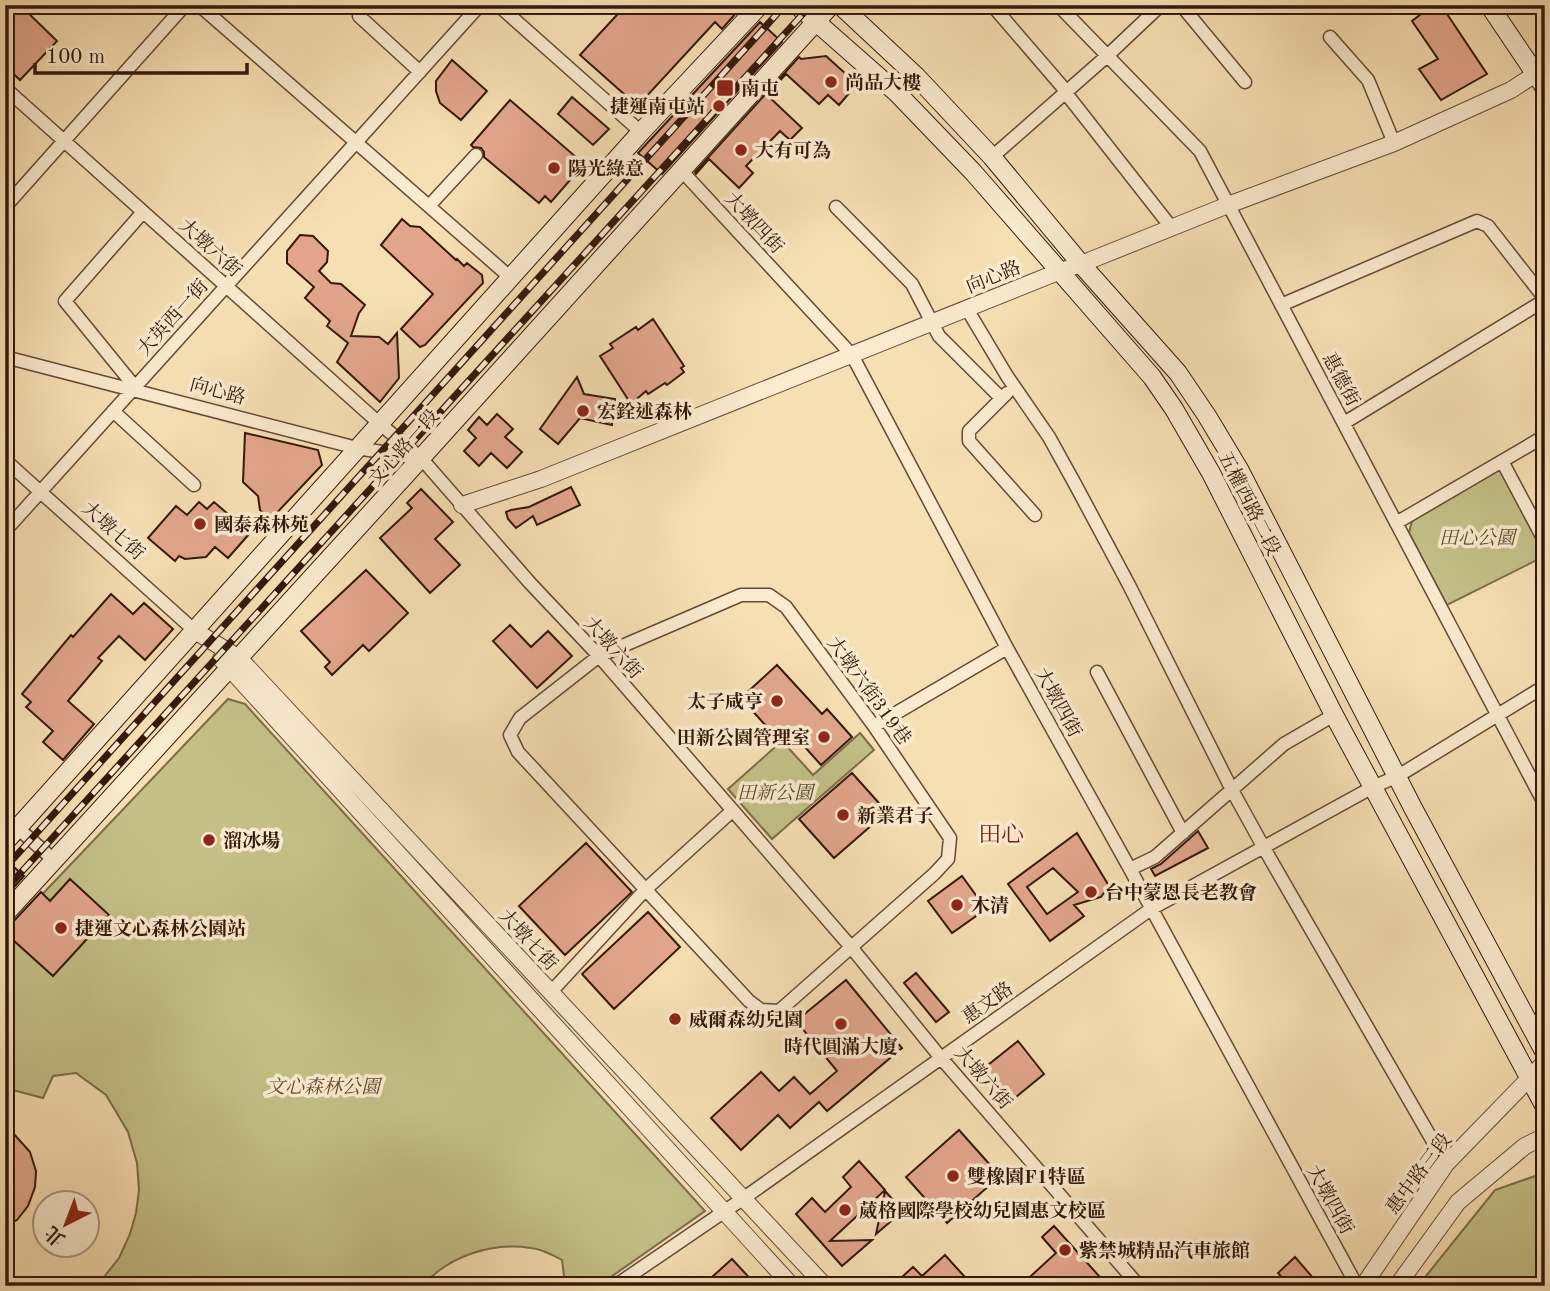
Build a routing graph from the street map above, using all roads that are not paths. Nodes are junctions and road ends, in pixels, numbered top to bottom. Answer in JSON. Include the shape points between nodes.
{"nodes":[{"id":1,"x":185,"y":5,"type":"edge"},
{"id":2,"x":199,"y":5,"type":"edge"},
{"id":3,"x":368,"y":5,"type":"edge"},
{"id":4,"x":480,"y":5,"type":"edge"},
{"id":5,"x":498,"y":5,"type":"edge"},
{"id":6,"x":761,"y":5,"type":"edge"},
{"id":7,"x":797,"y":5,"type":"edge"},
{"id":8,"x":831,"y":5,"type":"edge"},
{"id":9,"x":840,"y":5,"type":"edge"},
{"id":10,"x":992,"y":5,"type":"edge"},
{"id":11,"x":1058,"y":5,"type":"edge"},
{"id":12,"x":1161,"y":5,"type":"edge"},
{"id":13,"x":1181,"y":5,"type":"edge"},
{"id":14,"x":1489,"y":5,"type":"edge"},
{"id":15,"x":816,"y":22,"type":"junction"},
{"id":16,"x":1330,"y":37,"type":"dead end"},
{"id":17,"x":1107,"y":56,"type":"junction"},
{"id":18,"x":420,"y":72,"type":"junction"},
{"id":19,"x":1542,"y":77,"type":"edge"},
{"id":20,"x":1245,"y":82,"type":"dead end"},
{"id":21,"x":5,"y":88,"type":"edge"},
{"id":22,"x":1066,"y":92,"type":"junction"},
{"id":23,"x":641,"y":132,"type":"junction"},
{"id":24,"x":64,"y":140,"type":"junction"},
{"id":25,"x":356,"y":142,"type":"junction"},
{"id":26,"x":1394,"y":143,"type":"junction"},
{"id":27,"x":476,"y":155,"type":"dead end"},
{"id":28,"x":992,"y":157,"type":"junction"},
{"id":29,"x":681,"y":170,"type":"junction"},
{"id":30,"x":1228,"y":205,"type":"junction"},
{"id":31,"x":429,"y":206,"type":"junction"},
{"id":32,"x":5,"y":207,"type":"edge"},
{"id":33,"x":836,"y":207,"type":"dead end"},
{"id":34,"x":143,"y":212,"type":"junction"},
{"id":35,"x":1171,"y":227,"type":"junction"},
{"id":36,"x":1081,"y":264,"type":"junction"},
{"id":37,"x":1058,"y":272,"type":"junction"},
{"id":38,"x":511,"y":278,"type":"junction"},
{"id":39,"x":226,"y":286,"type":"junction"},
{"id":40,"x":1545,"y":299,"type":"edge"},
{"id":41,"x":1281,"y":305,"type":"junction"},
{"id":42,"x":967,"y":309,"type":"junction"},
{"id":43,"x":933,"y":323,"type":"junction"},
{"id":44,"x":852,"y":355,"type":"junction"},
{"id":45,"x":5,"y":356,"type":"edge"},
{"id":46,"x":1016,"y":387,"type":"junction"},
{"id":47,"x":134,"y":388,"type":"junction"},
{"id":48,"x":1001,"y":398,"type":"junction"},
{"id":49,"x":113,"y":411,"type":"junction"},
{"id":50,"x":380,"y":424,"type":"junction"},
{"id":51,"x":1344,"y":424,"type":"junction"},
{"id":52,"x":1545,"y":436,"type":"edge"},
{"id":53,"x":357,"y":448,"type":"junction"},
{"id":54,"x":421,"y":458,"type":"junction"},
{"id":55,"x":5,"y":460,"type":"edge"},
{"id":56,"x":1502,"y":461,"type":"junction"},
{"id":57,"x":194,"y":485,"type":"dead end"},
{"id":58,"x":40,"y":492,"type":"junction"},
{"id":59,"x":462,"y":505,"type":"junction"},
{"id":60,"x":1035,"y":515,"type":"dead end"},
{"id":61,"x":1396,"y":523,"type":"junction"},
{"id":62,"x":5,"y":531,"type":"edge"},
{"id":63,"x":1545,"y":542,"type":"edge"},
{"id":64,"x":195,"y":631,"type":"junction"},
{"id":65,"x":1007,"y":648,"type":"junction"},
{"id":66,"x":599,"y":656,"type":"junction"},
{"id":67,"x":234,"y":663,"type":"junction"},
{"id":68,"x":1097,"y":673,"type":"dead end"},
{"id":69,"x":1545,"y":686,"type":"edge"},
{"id":70,"x":1335,"y":715,"type":"junction"},
{"id":71,"x":1498,"y":716,"type":"junction"},
{"id":72,"x":874,"y":726,"type":"junction"},
{"id":73,"x":1398,"y":776,"type":"junction"},
{"id":74,"x":1373,"y":787,"type":"junction"},
{"id":75,"x":1232,"y":790,"type":"junction"},
{"id":76,"x":1545,"y":805,"type":"edge"},
{"id":77,"x":733,"y":811,"type":"junction"},
{"id":78,"x":12,"y":823,"type":"edge"},
{"id":79,"x":1183,"y":833,"type":"junction"},
{"id":80,"x":5,"y":842,"type":"edge"},
{"id":81,"x":1264,"y":848,"type":"junction"},
{"id":82,"x":55,"y":861,"type":"junction"},
{"id":83,"x":1130,"y":869,"type":"junction"},
{"id":84,"x":646,"y":889,"type":"junction"},
{"id":85,"x":1151,"y":909,"type":"junction"},
{"id":86,"x":5,"y":914,"type":"edge"},
{"id":87,"x":851,"y":947,"type":"junction"},
{"id":88,"x":550,"y":993,"type":"junction"},
{"id":89,"x":1545,"y":1053,"type":"edge"},
{"id":90,"x":941,"y":1058,"type":"junction"},
{"id":91,"x":1545,"y":1062,"type":"edge"},
{"id":92,"x":1529,"y":1076,"type":"junction"},
{"id":93,"x":1545,"y":1107,"type":"edge"},
{"id":94,"x":1545,"y":1136,"type":"edge"},
{"id":95,"x":1446,"y":1164,"type":"junction"},
{"id":96,"x":744,"y":1198,"type":"junction"},
{"id":97,"x":725,"y":1211,"type":"junction"},
{"id":98,"x":615,"y":1286,"type":"edge"},
{"id":99,"x":792,"y":1286,"type":"edge"},
{"id":100,"x":825,"y":1286,"type":"edge"},
{"id":101,"x":1139,"y":1286,"type":"edge"},
{"id":102,"x":1357,"y":1286,"type":"edge"},
{"id":103,"x":1363,"y":1286,"type":"edge"},
{"id":104,"x":1397,"y":1286,"type":"edge"}],
"edges":[{"from":1,"to":24,"type":"street"},
{"from":2,"to":25,"type":"street"},
{"from":3,"to":18,"type":"street","via":[[359,16]]},
{"from":4,"to":18,"type":"street","name":"大英西一街"},
{"from":5,"to":23,"type":"street"},
{"from":6,"to":23,"type":"main road","name":"文心路一段"},
{"from":7,"to":15,"type":"main road","name":"五權西路二段"},
{"from":8,"to":15,"type":"main road","name":"文心路一段"},
{"from":9,"to":28,"type":"main road","name":"五權西路二段","via":[[916,76]]},
{"from":10,"to":22,"type":"street"},
{"from":11,"to":17,"type":"street","name":"惠德街"},
{"from":12,"to":17,"type":"street"},
{"from":13,"to":20,"type":"street"},
{"from":14,"to":19,"type":"main road"},
{"from":15,"to":29,"type":"main road","name":"文心路一段"},
{"from":15,"to":37,"type":"main road","name":"五權西路二段","via":[[897,93],[973,172]]},
{"from":16,"to":26,"type":"street","via":[[1368,80]]},
{"from":17,"to":22,"type":"street"},
{"from":17,"to":30,"type":"street","name":"惠德街","via":[[1200,151]]},
{"from":18,"to":25,"type":"street","name":"大英西一街"},
{"from":19,"to":26,"type":"street","name":"向心路"},
{"from":21,"to":24,"type":"street","name":"大墩六街"},
{"from":22,"to":28,"type":"street"},
{"from":22,"to":35,"type":"street"},
{"from":23,"to":38,"type":"main road","name":"文心路一段"},
{"from":24,"to":32,"type":"street"},
{"from":24,"to":34,"type":"street","name":"大墩六街"},
{"from":25,"to":31,"type":"street"},
{"from":25,"to":39,"type":"street","name":"大英西一街"},
{"from":26,"to":30,"type":"street","name":"向心路"},
{"from":27,"to":31,"type":"street"},
{"from":28,"to":36,"type":"main road","name":"五權西路二段"},
{"from":29,"to":44,"type":"street","name":"大墩四街"},
{"from":29,"to":54,"type":"main road","name":"文心路一段"},
{"from":30,"to":35,"type":"street","name":"向心路"},
{"from":30,"to":41,"type":"street","name":"惠德街"},
{"from":31,"to":38,"type":"street"},
{"from":33,"to":43,"type":"street","via":[[912,284]]},
{"from":34,"to":39,"type":"street","name":"大墩六街"},
{"from":34,"to":47,"type":"street","via":[[65,301]]},
{"from":35,"to":36,"type":"street","name":"向心路"},
{"from":36,"to":37,"type":"street","name":"向心路"},
{"from":36,"to":73,"type":"main road","name":"五權西路二段","via":[[1178,373],[1208,416]]},
{"from":37,"to":42,"type":"street","name":"向心路"},
{"from":37,"to":70,"type":"main road","name":"五權西路二段","via":[[1152,377],[1174,409]]},
{"from":38,"to":50,"type":"main road","name":"文心路一段"},
{"from":39,"to":47,"type":"street","name":"大英西一街"},
{"from":39,"to":50,"type":"street","name":"大墩六街"},
{"from":40,"to":41,"type":"street","via":[[1488,226],[1477,221]]},
{"from":40,"to":51,"type":"street"},
{"from":41,"to":51,"type":"street","name":"惠德街"},
{"from":42,"to":43,"type":"street","name":"向心路"},
{"from":42,"to":46,"type":"street"},
{"from":43,"to":44,"type":"street","name":"向心路"},
{"from":43,"to":48,"type":"street","via":[[939,336]]},
{"from":44,"to":59,"type":"street","name":"向心路","via":[[541,480]]},
{"from":44,"to":65,"type":"street","name":"大墩四街"},
{"from":45,"to":47,"type":"street","name":"向心路"},
{"from":46,"to":48,"type":"street"},
{"from":46,"to":75,"type":"street","via":[[1075,484]]},
{"from":47,"to":49,"type":"street","name":"大英西一街"},
{"from":47,"to":53,"type":"street","name":"向心路"},
{"from":48,"to":60,"type":"street","via":[[969,431],[969,440]]},
{"from":49,"to":57,"type":"street"},
{"from":49,"to":58,"type":"street","name":"大英西一街"},
{"from":50,"to":53,"type":"main road","name":"文心路一段"},
{"from":50,"to":54,"type":"street","name":"大墩六街"},
{"from":51,"to":61,"type":"street","name":"惠德街"},
{"from":52,"to":56,"type":"street"},
{"from":53,"to":54,"type":"street","name":"向心路"},
{"from":53,"to":64,"type":"main road","name":"文心路一段"},
{"from":54,"to":59,"type":"street","name":"大墩六街"},
{"from":54,"to":67,"type":"main road","name":"文心路一段"},
{"from":55,"to":58,"type":"street","name":"大墩七街"},
{"from":56,"to":61,"type":"street"},
{"from":56,"to":63,"type":"street"},
{"from":58,"to":62,"type":"street","name":"大英西一街"},
{"from":58,"to":64,"type":"street","name":"大墩七街"},
{"from":59,"to":66,"type":"street","name":"大墩六街"},
{"from":61,"to":71,"type":"street","name":"惠德街"},
{"from":64,"to":67,"type":"street","name":"大墩七街"},
{"from":64,"to":78,"type":"main road","name":"文心路一段"},
{"from":65,"to":72,"type":"street"},
{"from":65,"to":83,"type":"street","name":"大墩四街"},
{"from":66,"to":72,"type":"street","name":"大墩六街319巷","via":[[741,595],[769,595],[786,607]]},
{"from":66,"to":77,"type":"street","name":"大墩六街"},
{"from":66,"to":84,"type":"street","name":"大墩六街319巷","via":[[520,718],[510,735],[518,752]]},
{"from":67,"to":82,"type":"main road","name":"文心路一段"},
{"from":67,"to":88,"type":"street","name":"大墩七街"},
{"from":67,"to":97,"type":"street","name":"大墩七街"},
{"from":68,"to":79,"type":"street"},
{"from":69,"to":71,"type":"street","name":"惠文路"},
{"from":70,"to":74,"type":"main road","name":"五權西路二段"},
{"from":70,"to":75,"type":"street","via":[[1284,744]]},
{"from":71,"to":73,"type":"street","name":"惠文路"},
{"from":71,"to":76,"type":"street","name":"惠德街"},
{"from":72,"to":87,"type":"street","name":"大墩六街319巷","via":[[950,838],[948,859]]},
{"from":73,"to":74,"type":"street","name":"惠文路"},
{"from":73,"to":89,"type":"main road","name":"五權西路二段"},
{"from":74,"to":81,"type":"street","name":"惠文路"},
{"from":74,"to":92,"type":"main road","name":"五權西路二段"},
{"from":75,"to":79,"type":"street"},
{"from":75,"to":81,"type":"street"},
{"from":77,"to":84,"type":"street"},
{"from":77,"to":87,"type":"street","name":"大墩六街"},
{"from":78,"to":80,"type":"main road","name":"文心路一段"},
{"from":78,"to":82,"type":"street"},
{"from":79,"to":83,"type":"street","via":[[1155,857]]},
{"from":81,"to":85,"type":"street","name":"惠文路"},
{"from":81,"to":95,"type":"street"},
{"from":82,"to":86,"type":"main road","name":"文心路一段"},
{"from":83,"to":85,"type":"street","name":"大墩四街"},
{"from":84,"to":87,"type":"street","name":"大墩六街319巷","via":[[761,1010],[779,1011]]},
{"from":84,"to":88,"type":"street"},
{"from":85,"to":90,"type":"street","name":"惠文路"},
{"from":85,"to":102,"type":"street","name":"大墩四街"},
{"from":87,"to":90,"type":"street","name":"大墩六街"},
{"from":88,"to":96,"type":"street","name":"大墩七街"},
{"from":90,"to":96,"type":"street","name":"惠文路"},
{"from":90,"to":101,"type":"street","name":"大墩六街"},
{"from":91,"to":92,"type":"street","name":"惠中路三段"},
{"from":92,"to":93,"type":"main road","name":"五權西路二段"},
{"from":92,"to":95,"type":"street","name":"惠中路三段"},
{"from":94,"to":104,"type":"street","via":[[1525,1146],[1458,1202]]},
{"from":95,"to":103,"type":"street","name":"惠中路三段"},
{"from":96,"to":97,"type":"street","name":"惠文路"},
{"from":96,"to":100,"type":"street","name":"大墩七街"},
{"from":97,"to":98,"type":"street","name":"惠文路"},
{"from":97,"to":99,"type":"street","name":"大墩七街"}]}
